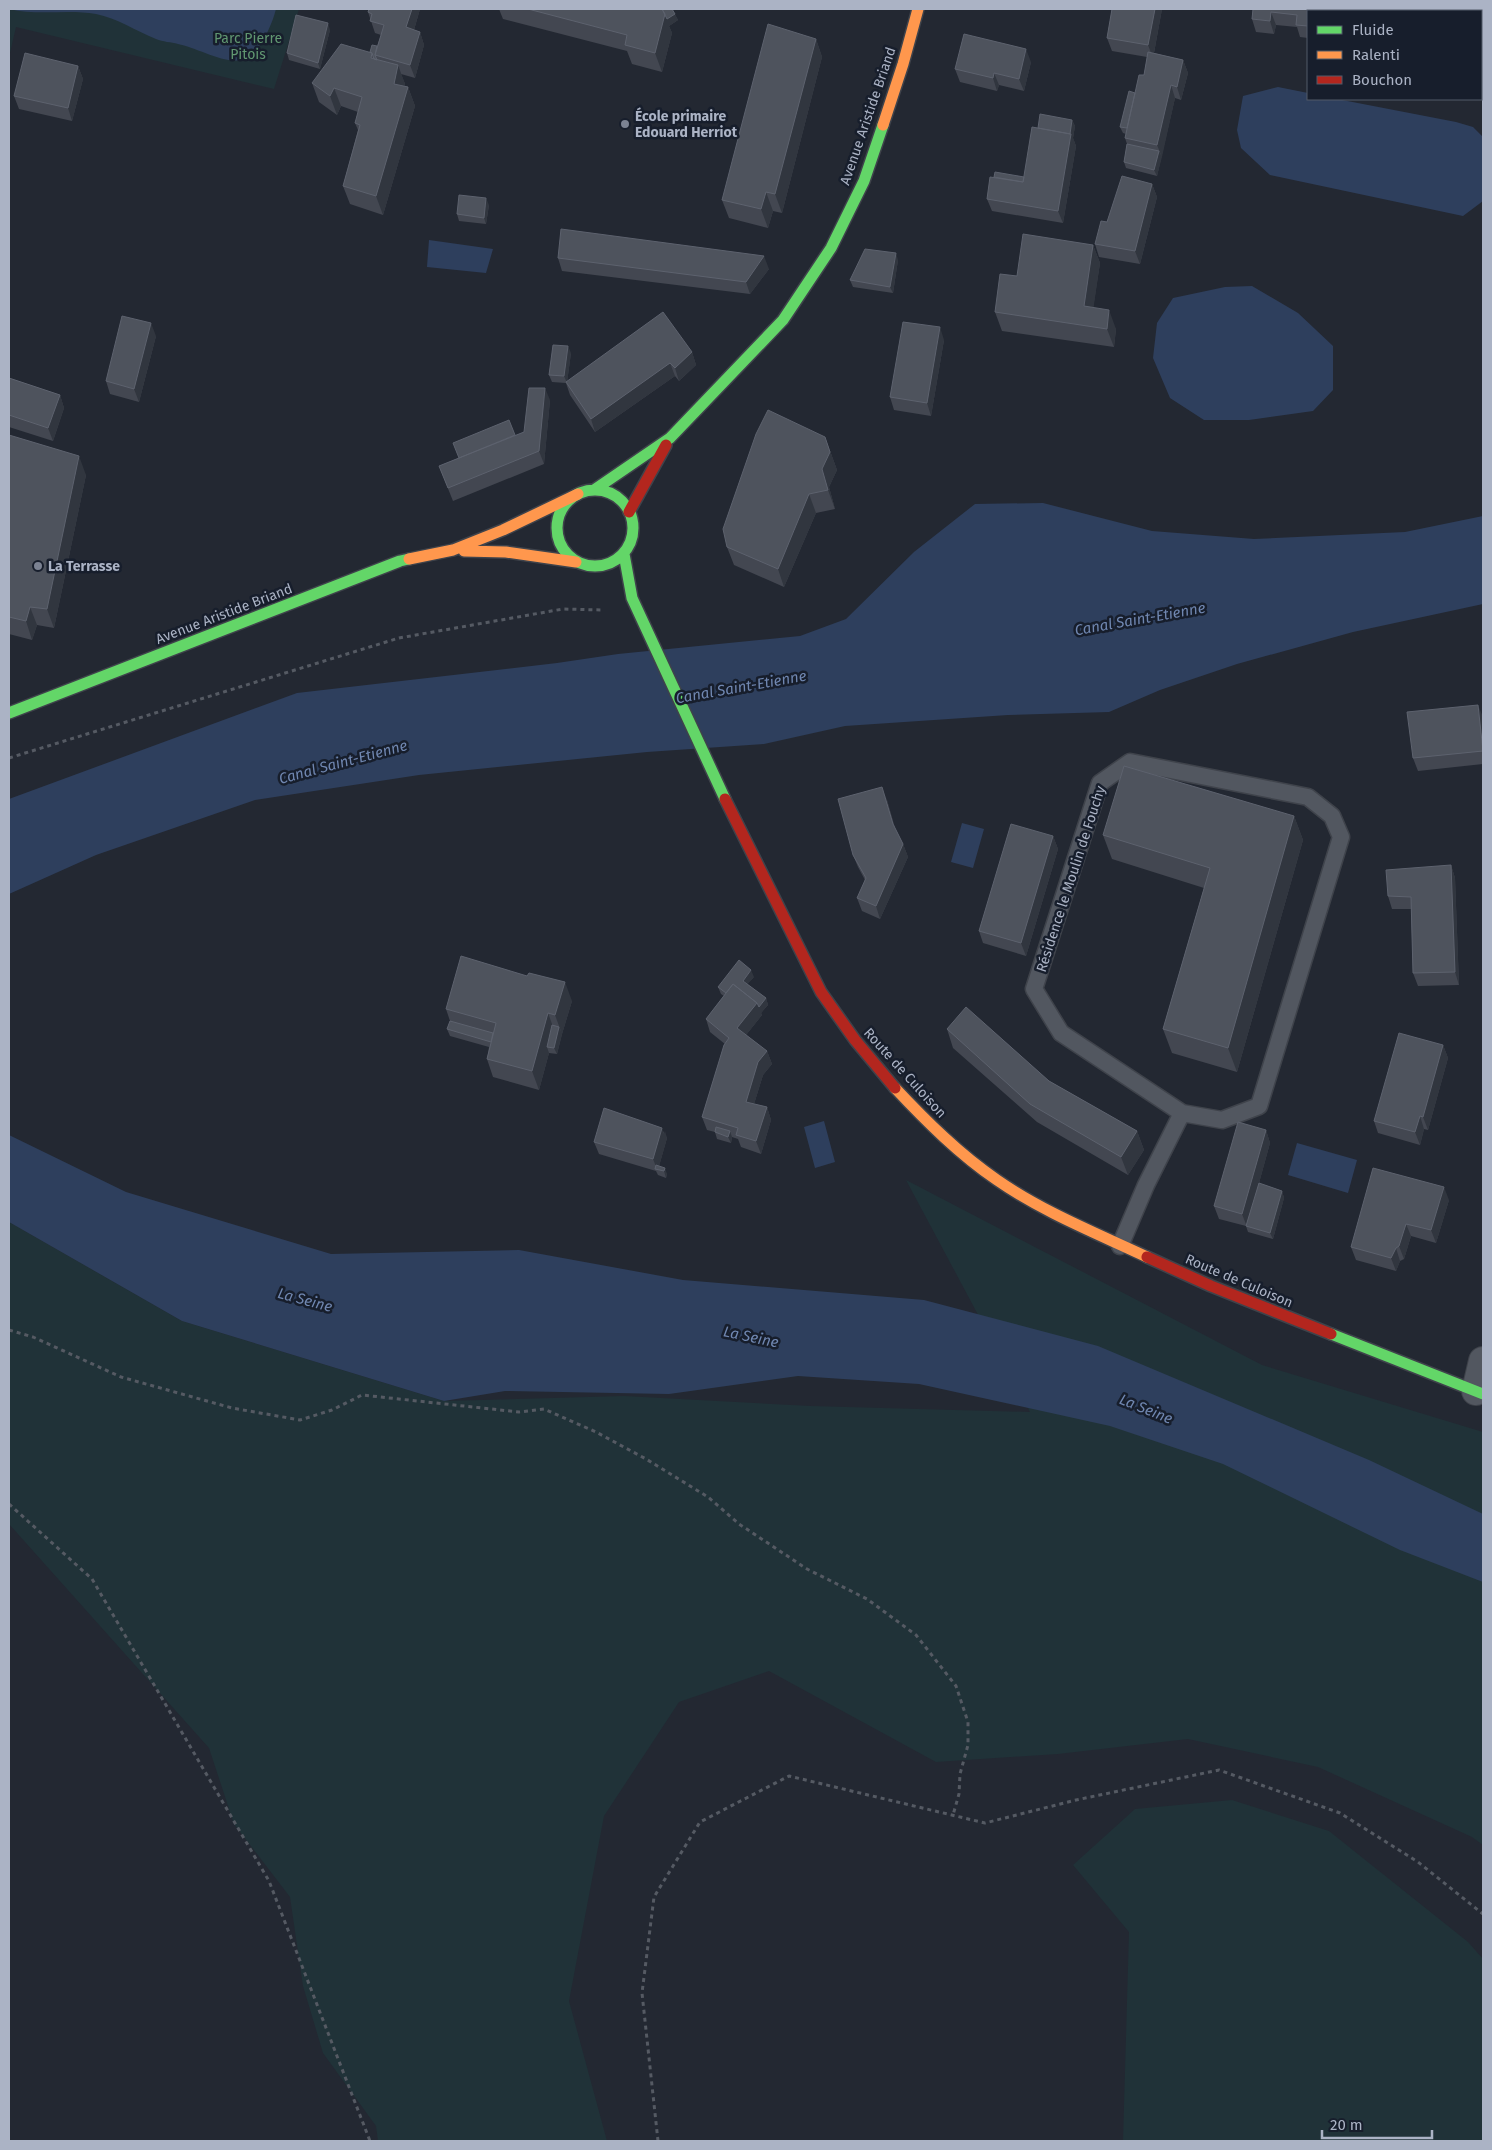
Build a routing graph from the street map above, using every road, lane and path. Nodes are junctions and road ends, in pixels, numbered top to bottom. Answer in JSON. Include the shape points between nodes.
{"nodes":[{"id":1,"x":918,"y":9,"type":"edge"},
{"id":2,"x":670,"y":438,"type":"junction"},
{"id":3,"x":594,"y":490,"type":"junction"},
{"id":4,"x":578,"y":494,"type":"junction"},
{"id":5,"x":630,"y":512,"type":"junction"},
{"id":6,"x":453,"y":550,"type":"junction"},
{"id":7,"x":624,"y":554,"type":"junction"},
{"id":8,"x":576,"y":562,"type":"junction"},
{"id":9,"x":590,"y":567,"type":"junction"},
{"id":10,"x":608,"y":578,"type":"dead end"},
{"id":11,"x":620,"y":588,"type":"dead end"},
{"id":12,"x":632,"y":598,"type":"junction"},
{"id":13,"x":9,"y":713,"type":"edge"},
{"id":14,"x":9,"y":758,"type":"edge"},
{"id":15,"x":1182,"y":1113,"type":"junction"},
{"id":16,"x":1120,"y":1246,"type":"junction"},
{"id":17,"x":9,"y":1330,"type":"edge"},
{"id":18,"x":1483,"y":1361,"type":"edge"},
{"id":19,"x":1480,"y":1392,"type":"edge"},
{"id":20,"x":9,"y":1504,"type":"edge"},
{"id":21,"x":952,"y":1815,"type":"junction"},
{"id":22,"x":1483,"y":1914,"type":"edge"},
{"id":23,"x":370,"y":2141,"type":"edge"},
{"id":24,"x":658,"y":2141,"type":"edge"}],
"edges":[{"from":1,"to":2,"type":"street","name":"Avenue Aristide Briand","via":[[864,181],[831,248],[783,320]]},
{"from":2,"to":3,"type":"street","name":"Avenue Aristide Briand"},
{"from":2,"to":5,"type":"street","name":"Avenue Aristide Briand"},
{"from":3,"to":4,"type":"street","name":"Avenue Aristide Briand"},
{"from":3,"to":5,"type":"street","via":[[616,497]]},
{"from":4,"to":6,"type":"street","name":"Avenue Aristide Briand"},
{"from":4,"to":8,"type":"street","via":[[566,503],[557,525],[561,547]]},
{"from":5,"to":7,"type":"street","via":[[633,536]]},
{"from":6,"to":8,"type":"street","name":"Avenue Aristide Briand","via":[[506,552]]},
{"from":6,"to":13,"type":"street","name":"Avenue Aristide Briand","via":[[400,561]]},
{"from":7,"to":9,"type":"street","via":[[608,564]]},
{"from":7,"to":12,"type":"street","name":"Route de Culoison"},
{"from":8,"to":9,"type":"street","name":"Avenue Aristide Briand"},
{"from":9,"to":10,"type":"street"},
{"from":11,"to":12,"type":"street","name":"Route de Culoison"},
{"from":12,"to":14,"type":"path","via":[[611,610],[563,609],[399,638]]},
{"from":12,"to":16,"type":"street","name":"Route de Culoison","via":[[781,916],[821,992],[855,1040],[937,1131],[997,1180],[1060,1217]]},
{"from":15,"to":15,"type":"lane","name":"Résidence le Moulin de Fouchy","via":[[1222,1120],[1260,1106],[1341,837],[1332,816],[1308,797],[1130,762],[1100,783],[1034,989],[1061,1033]]},
{"from":15,"to":16,"type":"lane"},
{"from":16,"to":19,"type":"street","name":"Route de Culoison","via":[[1314,1328]]},
{"from":17,"to":21,"type":"path","via":[[33,1337],[121,1377],[232,1408],[300,1420],[332,1410],[362,1395],[519,1412],[544,1408],[596,1432],[708,1497],[739,1524],[807,1569],[866,1599],[916,1636],[956,1686],[968,1722],[968,1745]]},
{"from":18,"to":19,"type":"street"},
{"from":20,"to":23,"type":"path","via":[[92,1579],[269,1881]]},
{"from":21,"to":22,"type":"path","via":[[984,1822],[1218,1770],[1340,1814],[1418,1862]]},
{"from":21,"to":24,"type":"path","via":[[789,1776],[700,1822],[654,1897],[642,1993]]}]}
